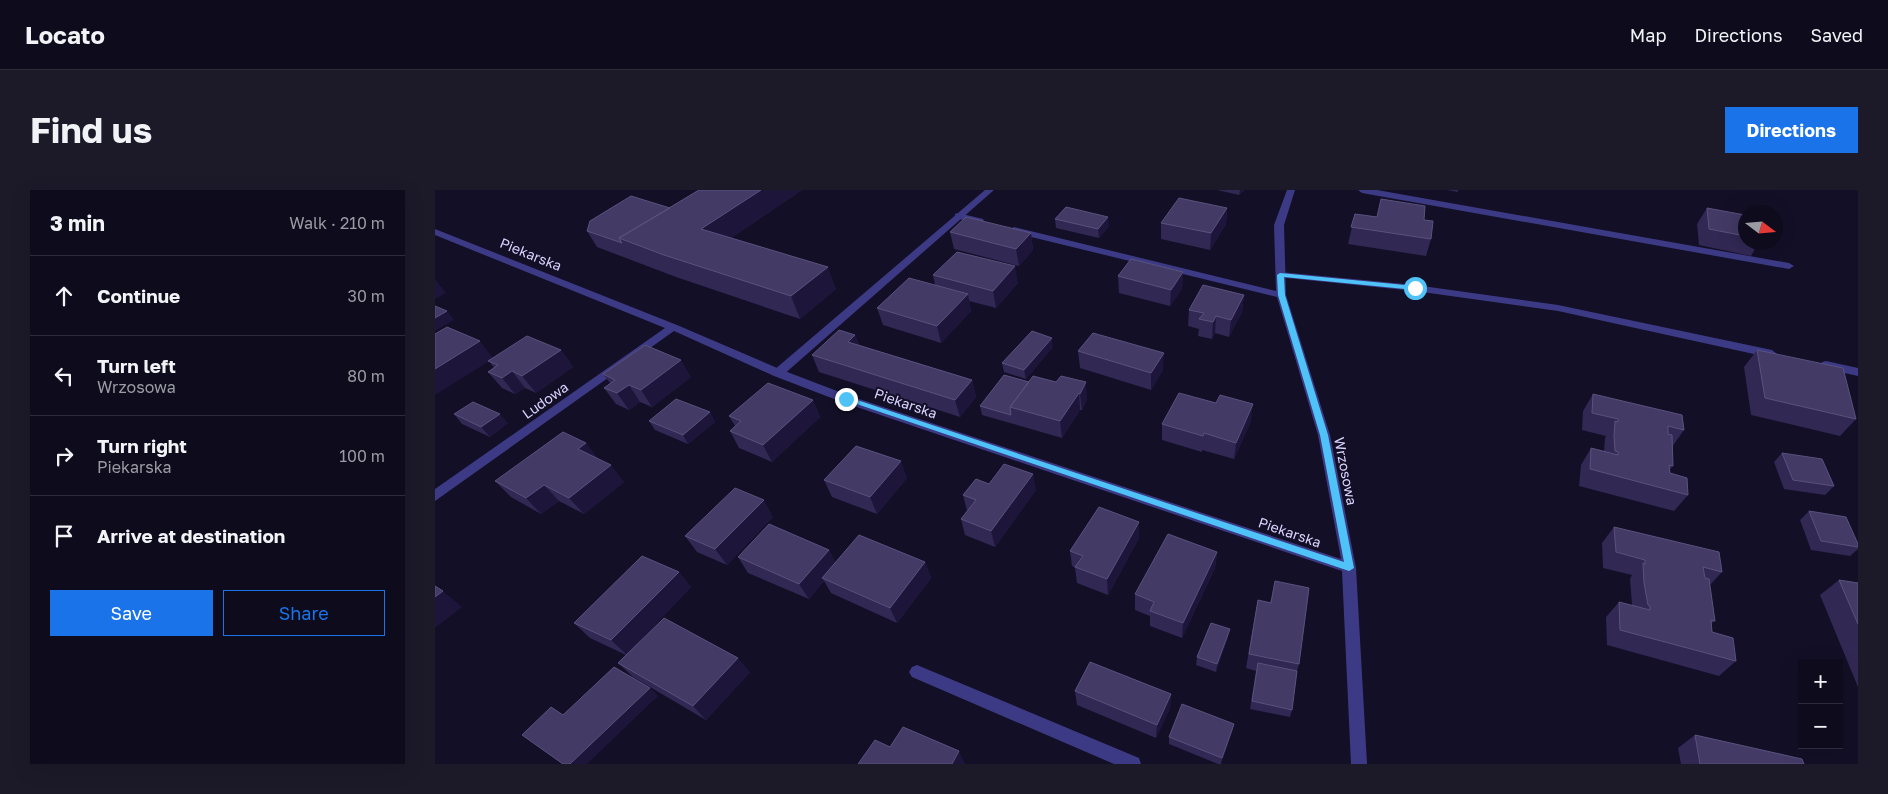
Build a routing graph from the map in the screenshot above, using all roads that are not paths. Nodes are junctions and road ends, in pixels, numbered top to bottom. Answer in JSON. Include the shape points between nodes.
{"nodes":[{"id":1,"x":990,"y":190,"type":"edge"},
{"id":2,"x":1291,"y":190,"type":"edge"},
{"id":3,"x":1362,"y":190,"type":"edge"},
{"id":4,"x":958,"y":216,"type":"junction"},
{"id":5,"x":987,"y":223,"type":"edge"},
{"id":6,"x":1006,"y":228,"type":"edge"},
{"id":7,"x":435,"y":232,"type":"edge"},
{"id":8,"x":1789,"y":266,"type":"dead end"},
{"id":9,"x":1280,"y":275,"type":"junction"},
{"id":10,"x":1281,"y":295,"type":"junction"},
{"id":11,"x":673,"y":328,"type":"junction"},
{"id":12,"x":1781,"y":356,"type":"edge"},
{"id":13,"x":1819,"y":364,"type":"edge"},
{"id":14,"x":1858,"y":372,"type":"edge"},
{"id":15,"x":778,"y":373,"type":"junction"},
{"id":16,"x":435,"y":496,"type":"edge"},
{"id":17,"x":1349,"y":568,"type":"junction"},
{"id":18,"x":917,"y":672,"type":"dead end"},
{"id":19,"x":1133,"y":764,"type":"edge"},
{"id":20,"x":1359,"y":764,"type":"edge"}],
"edges":[{"from":1,"to":4,"type":"street"},
{"from":2,"to":9,"type":"street","name":"Wrzosowa","via":[[1279,225]]},
{"from":3,"to":8,"type":"street"},
{"from":4,"to":5,"type":"street"},
{"from":4,"to":15,"type":"street"},
{"from":6,"to":10,"type":"street"},
{"from":7,"to":11,"type":"street","name":"Piekarska"},
{"from":9,"to":10,"type":"street","name":"Wrzosowa"},
{"from":9,"to":12,"type":"street","via":[[1415,288],[1558,308]]},
{"from":10,"to":17,"type":"street","name":"Wrzosowa","via":[[1324,435]]},
{"from":11,"to":15,"type":"street","name":"Piekarska"},
{"from":11,"to":16,"type":"street","name":"Ludowa"},
{"from":13,"to":14,"type":"street"},
{"from":15,"to":17,"type":"street","name":"Piekarska","via":[[846,399]]},
{"from":17,"to":20,"type":"street","name":"Wrzosowa"},
{"from":18,"to":19,"type":"street"}]}
